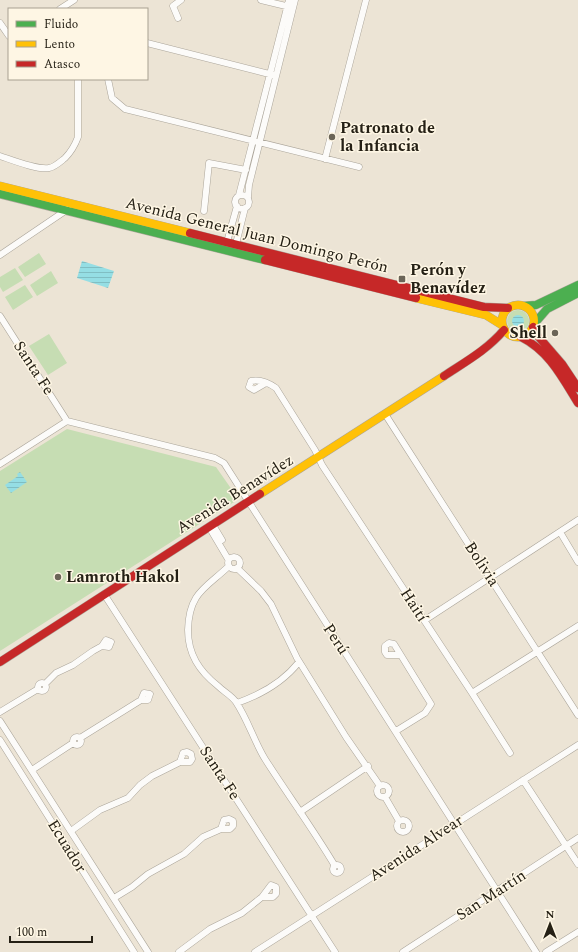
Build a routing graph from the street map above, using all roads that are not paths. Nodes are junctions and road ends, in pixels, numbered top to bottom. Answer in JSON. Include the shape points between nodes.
{"nodes":[{"id":1,"x":74,"y":0,"type":"edge"},
{"id":2,"x":181,"y":0,"type":"edge"},
{"id":3,"x":261,"y":0,"type":"edge"},
{"id":4,"x":295,"y":0,"type":"edge"},
{"id":5,"x":366,"y":0,"type":"edge"},
{"id":6,"x":65,"y":2,"type":"edge"},
{"id":7,"x":290,"y":5,"type":"edge"},
{"id":8,"x":178,"y":18,"type":"dead end"},
{"id":9,"x":0,"y":23,"type":"edge"},
{"id":10,"x":8,"y":35,"type":"edge"},
{"id":11,"x":148,"y":43,"type":"edge"},
{"id":12,"x":273,"y":75,"type":"junction"},
{"id":13,"x":78,"y":80,"type":"edge"},
{"id":14,"x":108,"y":80,"type":"edge"},
{"id":15,"x":257,"y":142,"type":"junction"},
{"id":16,"x":0,"y":156,"type":"edge"},
{"id":17,"x":325,"y":158,"type":"junction"},
{"id":18,"x":359,"y":167,"type":"dead end"},
{"id":19,"x":246,"y":170,"type":"junction"},
{"id":20,"x":0,"y":186,"type":"edge"},
{"id":21,"x":0,"y":194,"type":"edge"},
{"id":22,"x":239,"y":195,"type":"junction"},
{"id":23,"x":248,"y":197,"type":"junction"},
{"id":24,"x":72,"y":204,"type":"junction"},
{"id":25,"x":237,"y":206,"type":"junction"},
{"id":26,"x":245,"y":208,"type":"junction"},
{"id":27,"x":67,"y":211,"type":"junction"},
{"id":28,"x":204,"y":211,"type":"dead end"},
{"id":29,"x":232,"y":243,"type":"junction"},
{"id":30,"x":0,"y":254,"type":"edge"},
{"id":31,"x":578,"y":285,"type":"edge"},
{"id":32,"x":578,"y":293,"type":"edge"},
{"id":33,"x":524,"y":306,"type":"junction"},
{"id":34,"x":508,"y":308,"type":"junction"},
{"id":35,"x":0,"y":316,"type":"edge"},
{"id":36,"x":534,"y":325,"type":"junction"},
{"id":37,"x":503,"y":327,"type":"junction"},
{"id":38,"x":518,"y":337,"type":"junction"},
{"id":39,"x":485,"y":350,"type":"junction"},
{"id":40,"x":266,"y":383,"type":"dead end"},
{"id":41,"x":578,"y":388,"type":"edge"},
{"id":42,"x":578,"y":403,"type":"edge"},
{"id":43,"x":385,"y":414,"type":"junction"},
{"id":44,"x":67,"y":421,"type":"junction"},
{"id":45,"x":318,"y":458,"type":"junction"},
{"id":46,"x":0,"y":464,"type":"edge"},
{"id":47,"x":248,"y":502,"type":"junction"},
{"id":48,"x":578,"y":520,"type":"edge"},
{"id":49,"x":211,"y":526,"type":"junction"},
{"id":50,"x":560,"y":532,"type":"junction"},
{"id":51,"x":230,"y":561,"type":"junction"},
{"id":52,"x":578,"y":562,"type":"edge"},
{"id":53,"x":237,"y":568,"type":"junction"},
{"id":54,"x":490,"y":577,"type":"junction"},
{"id":55,"x":104,"y":594,"type":"junction"},
{"id":56,"x":425,"y":620,"type":"junction"},
{"id":57,"x":578,"y":626,"type":"edge"},
{"id":58,"x":102,"y":646,"type":"dead end"},
{"id":59,"x":538,"y":651,"type":"junction"},
{"id":60,"x":400,"y":655,"type":"dead end"},
{"id":61,"x":0,"y":662,"type":"edge"},
{"id":62,"x":299,"y":662,"type":"junction"},
{"id":63,"x":472,"y":693,"type":"junction"},
{"id":64,"x":141,"y":700,"type":"dead end"},
{"id":65,"x":237,"y":703,"type":"junction"},
{"id":66,"x":0,"y":712,"type":"edge"},
{"id":67,"x":578,"y":715,"type":"edge"},
{"id":68,"x":0,"y":721,"type":"edge"},
{"id":69,"x":396,"y":732,"type":"junction"},
{"id":70,"x":0,"y":740,"type":"edge"},
{"id":71,"x":578,"y":745,"type":"edge"},
{"id":72,"x":510,"y":753,"type":"dead end"},
{"id":73,"x":180,"y":762,"type":"dead end"},
{"id":74,"x":368,"y":766,"type":"junction"},
{"id":75,"x":32,"y":770,"type":"junction"},
{"id":76,"x":524,"y":780,"type":"junction"},
{"id":77,"x":300,"y":812,"type":"junction"},
{"id":78,"x":400,"y":821,"type":"dead end"},
{"id":79,"x":454,"y":824,"type":"junction"},
{"id":80,"x":221,"y":829,"type":"dead end"},
{"id":81,"x":72,"y":831,"type":"junction"},
{"id":82,"x":578,"y":838,"type":"edge"},
{"id":83,"x":566,"y":846,"type":"junction"},
{"id":84,"x":578,"y":864,"type":"edge"},
{"id":85,"x":335,"y":866,"type":"dead end"},
{"id":86,"x":498,"y":891,"type":"junction"},
{"id":87,"x":262,"y":897,"type":"dead end"},
{"id":88,"x":114,"y":898,"type":"junction"},
{"id":89,"x":311,"y":916,"type":"junction"},
{"id":90,"x":578,"y":932,"type":"edge"},
{"id":91,"x":134,"y":952,"type":"edge"},
{"id":92,"x":148,"y":952,"type":"edge"},
{"id":93,"x":179,"y":952,"type":"edge"},
{"id":94,"x":255,"y":952,"type":"edge"},
{"id":95,"x":335,"y":952,"type":"edge"},
{"id":96,"x":403,"y":952,"type":"edge"},
{"id":97,"x":536,"y":952,"type":"edge"},
{"id":98,"x":546,"y":952,"type":"edge"}],
"edges":[{"from":1,"to":6,"type":"street"},
{"from":2,"to":8,"type":"street","via":[[173,6]]},
{"from":3,"to":7,"type":"street"},
{"from":4,"to":7,"type":"street"},
{"from":5,"to":17,"type":"street"},
{"from":7,"to":12,"type":"street"},
{"from":9,"to":10,"type":"street"},
{"from":11,"to":12,"type":"street"},
{"from":12,"to":15,"type":"street"},
{"from":13,"to":16,"type":"street","via":[[78,137],[68,155],[49,168]]},
{"from":14,"to":15,"type":"street","via":[[112,98],[124,109]]},
{"from":15,"to":17,"type":"street"},
{"from":15,"to":19,"type":"street"},
{"from":15,"to":23,"type":"street"},
{"from":17,"to":18,"type":"street"},
{"from":19,"to":22,"type":"street"},
{"from":19,"to":28,"type":"street","via":[[209,162]]},
{"from":20,"to":24,"type":"main road","name":"Avenida General Juan Domingo Perón"},
{"from":21,"to":27,"type":"main road","name":"Avenida General Juan Domingo Perón"},
{"from":22,"to":23,"type":"street","via":[[244,194]]},
{"from":22,"to":25,"type":"street","via":[[235,201]]},
{"from":23,"to":26,"type":"street","via":[[249,204]]},
{"from":24,"to":27,"type":"street"},
{"from":24,"to":29,"type":"main road","name":"Avenida General Juan Domingo Perón"},
{"from":25,"to":26,"type":"street"},
{"from":25,"to":29,"type":"street"},
{"from":26,"to":29,"type":"street"},
{"from":27,"to":30,"type":"street"},
{"from":27,"to":37,"type":"main road","name":"Avenida General Juan Domingo Perón","via":[[486,315]]},
{"from":29,"to":34,"type":"main road","name":"Avenida General Juan Domingo Perón","via":[[489,308]]},
{"from":31,"to":33,"type":"main road","via":[[536,305]]},
{"from":32,"to":36,"type":"main road","via":[[543,312],[536,318]]},
{"from":33,"to":34,"type":"main road"},
{"from":33,"to":36,"type":"main road","via":[[532,314]]},
{"from":34,"to":37,"type":"main road","via":[[502,316]]},
{"from":35,"to":44,"type":"street","name":"Santa Fe"},
{"from":36,"to":38,"type":"main road","via":[[528,334]]},
{"from":36,"to":41,"type":"main road","via":[[537,335],[562,364]]},
{"from":37,"to":38,"type":"main road","via":[[509,335]]},
{"from":37,"to":39,"type":"main road","name":"Avenida Benavídez","via":[[494,342]]},
{"from":38,"to":39,"type":"main road","name":"Avenida Benavídez"},
{"from":38,"to":42,"type":"main road","via":[[537,346]]},
{"from":39,"to":43,"type":"main road","name":"Avenida Benavídez"},
{"from":40,"to":45,"type":"street","name":"Haití","via":[[276,388]]},
{"from":43,"to":45,"type":"main road","name":"Avenida Benavídez"},
{"from":43,"to":54,"type":"street","name":"Bolivia"},
{"from":44,"to":46,"type":"street"},
{"from":44,"to":47,"type":"street","name":"Perú","via":[[221,461]]},
{"from":45,"to":47,"type":"main road","name":"Avenida Benavídez"},
{"from":45,"to":56,"type":"street","name":"Haití"},
{"from":47,"to":49,"type":"main road","name":"Avenida Benavídez"},
{"from":47,"to":69,"type":"street","name":"Perú"},
{"from":48,"to":50,"type":"street"},
{"from":49,"to":51,"type":"street"},
{"from":49,"to":55,"type":"main road","name":"Avenida Benavídez"},
{"from":50,"to":52,"type":"street"},
{"from":50,"to":54,"type":"street"},
{"from":51,"to":53,"type":"street","via":[[233,569]]},
{"from":51,"to":53,"type":"street","via":[[239,561]]},
{"from":51,"to":65,"type":"street","via":[[199,592],[194,601],[188,637],[198,668]]},
{"from":53,"to":62,"type":"street","via":[[271,604]]},
{"from":54,"to":56,"type":"street"},
{"from":54,"to":59,"type":"street","name":"Bolivia"},
{"from":55,"to":61,"type":"main road","name":"Avenida Benavídez"},
{"from":55,"to":89,"type":"street","name":"Santa Fe"},
{"from":56,"to":63,"type":"street","name":"Haití"},
{"from":57,"to":59,"type":"street"},
{"from":58,"to":66,"type":"street","via":[[56,673],[44,684],[44,690],[38,688]]},
{"from":59,"to":63,"type":"street"},
{"from":59,"to":67,"type":"street","name":"Bolivia"},
{"from":60,"to":69,"type":"street","via":[[431,704],[425,712]]},
{"from":62,"to":65,"type":"street","via":[[283,678]]},
{"from":62,"to":74,"type":"street"},
{"from":63,"to":72,"type":"street","name":"Haití"},
{"from":64,"to":75,"type":"street","via":[[80,738],[79,744],[73,743]]},
{"from":65,"to":77,"type":"street","via":[[258,746]]},
{"from":68,"to":75,"type":"street"},
{"from":69,"to":79,"type":"street","name":"Perú"},
{"from":70,"to":91,"type":"street","name":"Ecuador"},
{"from":71,"to":76,"type":"street","name":"Avenida Alvear"},
{"from":73,"to":81,"type":"street","via":[[145,780],[128,798],[100,810]]},
{"from":74,"to":77,"type":"street"},
{"from":74,"to":78,"type":"street","via":[[380,786],[388,788],[389,792],[385,797]]},
{"from":75,"to":81,"type":"street"},
{"from":76,"to":79,"type":"street","name":"Avenida Alvear"},
{"from":76,"to":83,"type":"street"},
{"from":77,"to":85,"type":"street"},
{"from":79,"to":86,"type":"street","name":"Perú"},
{"from":79,"to":89,"type":"street","name":"Avenida Alvear"},
{"from":80,"to":88,"type":"street","via":[[203,837],[184,854],[148,874]]},
{"from":81,"to":88,"type":"street"},
{"from":82,"to":83,"type":"street","name":"San Martín"},
{"from":83,"to":84,"type":"street"},
{"from":83,"to":86,"type":"street","name":"San Martín"},
{"from":86,"to":96,"type":"street","name":"San Martín"},
{"from":86,"to":97,"type":"street","name":"Perú"},
{"from":87,"to":93,"type":"street","via":[[238,916],[202,934]]},
{"from":88,"to":92,"type":"street"},
{"from":89,"to":94,"type":"street","name":"Avenida Alvear"},
{"from":89,"to":95,"type":"street","name":"Santa Fe"},
{"from":90,"to":98,"type":"street"}]}
